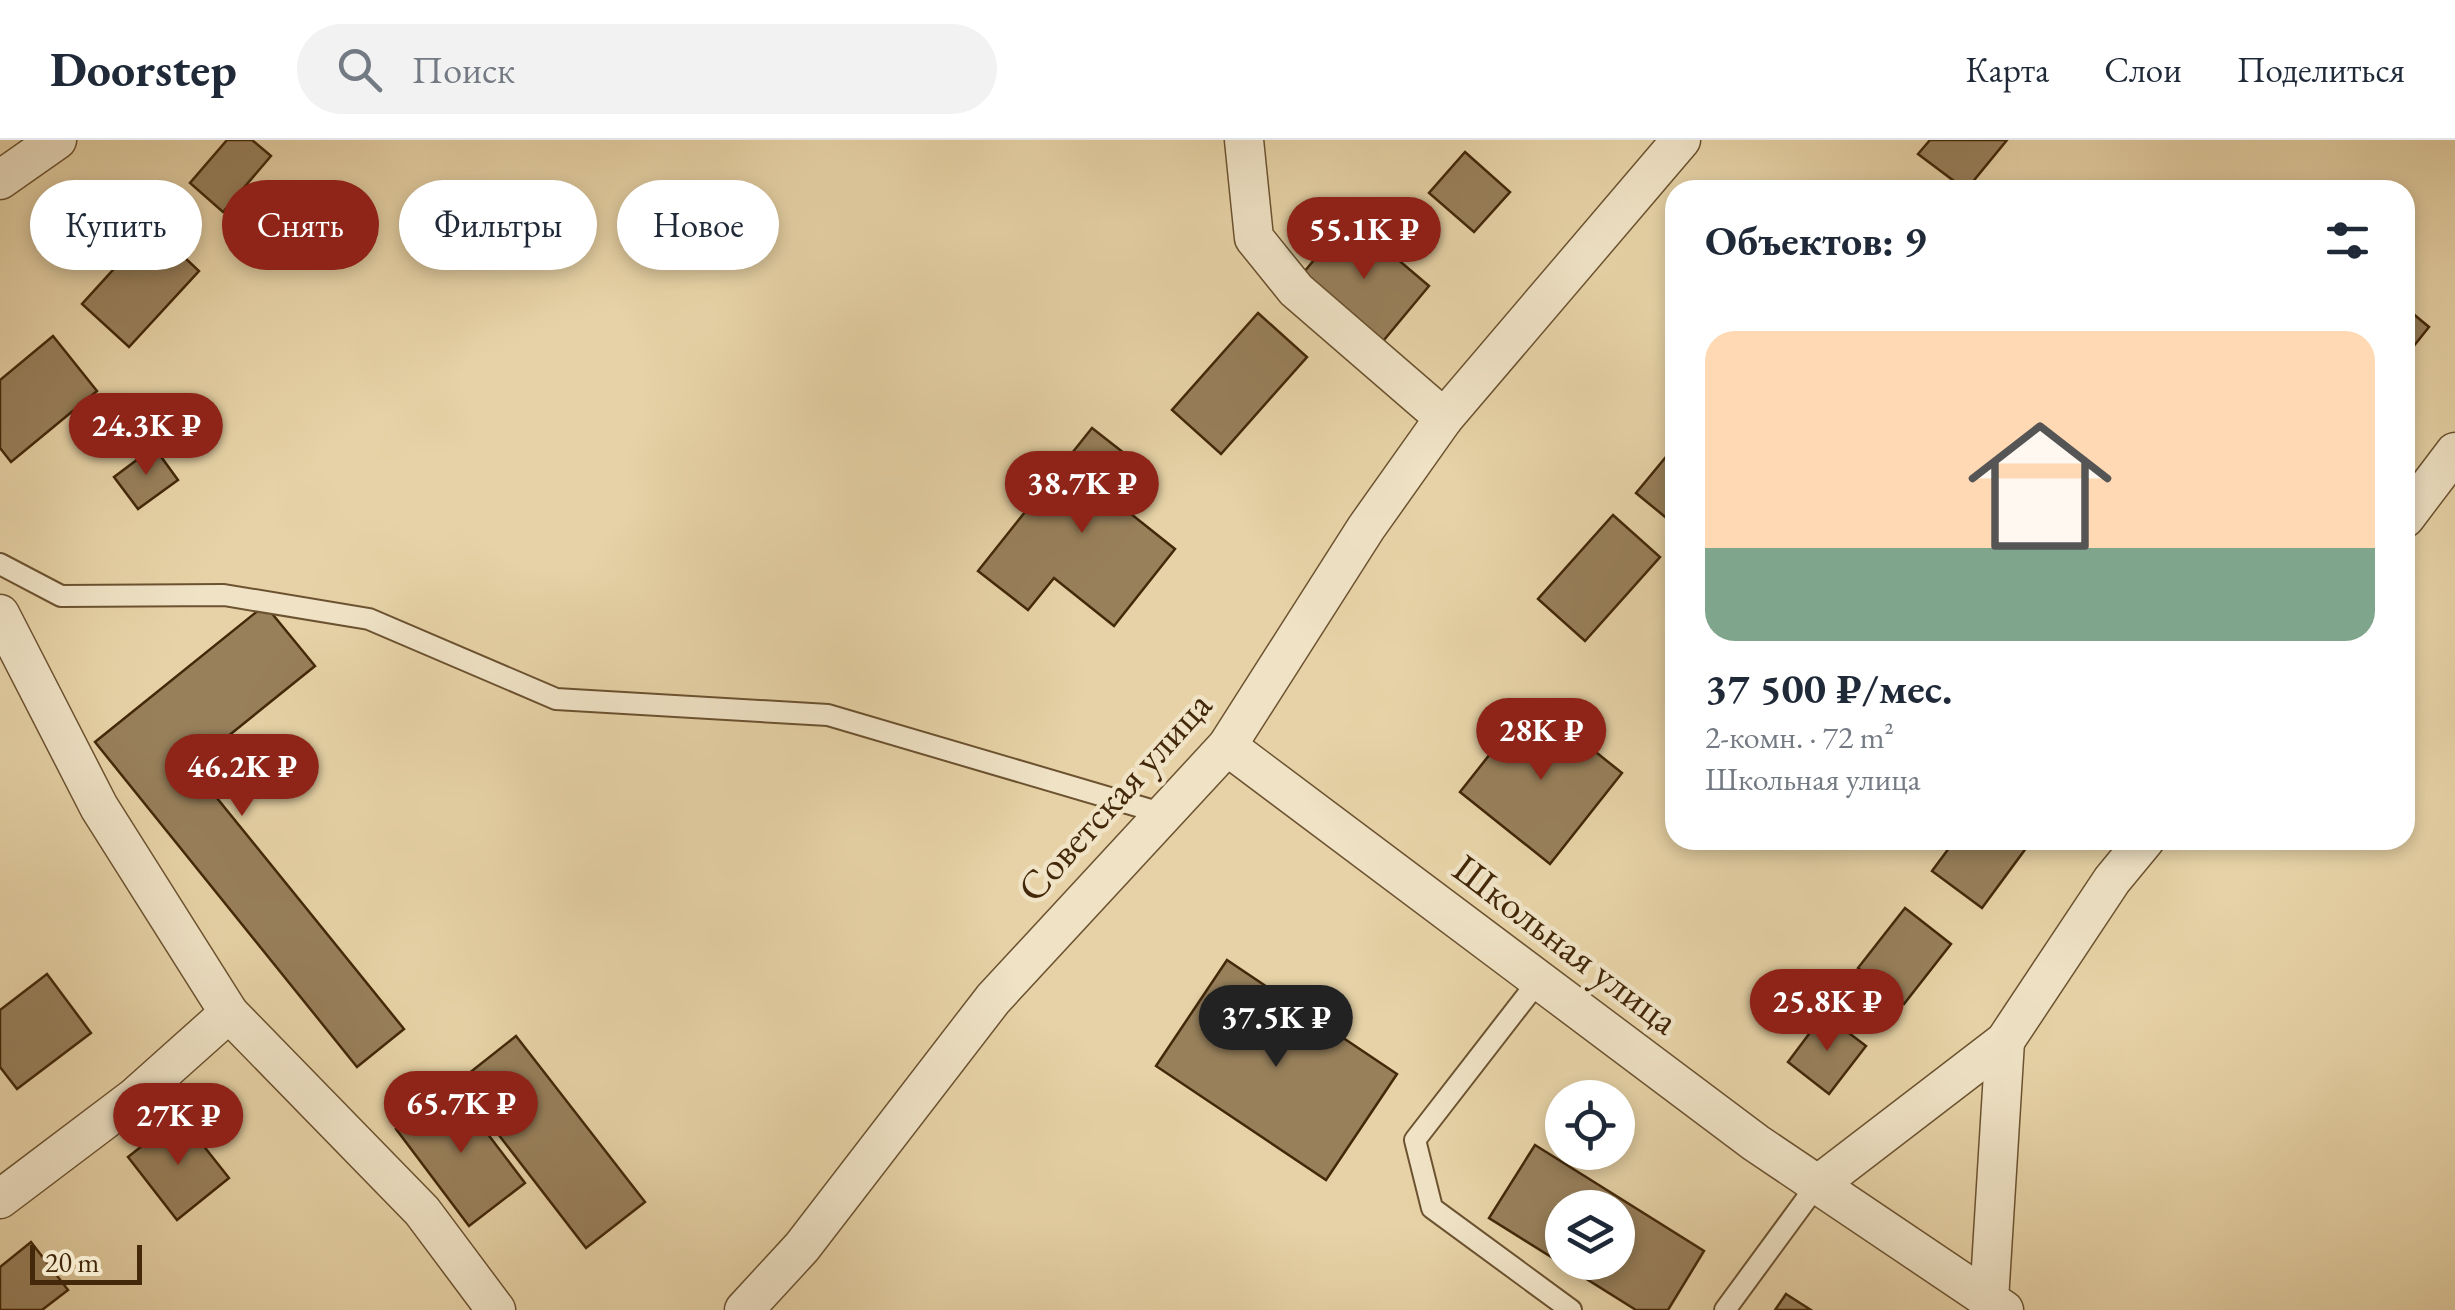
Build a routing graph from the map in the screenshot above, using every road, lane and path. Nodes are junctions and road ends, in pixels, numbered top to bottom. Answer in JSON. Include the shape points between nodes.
{"nodes":[{"id":1,"x":57,"y":140,"type":"edge"},
{"id":2,"x":1681,"y":140,"type":"edge"},
{"id":3,"x":1243,"y":141,"type":"edge"},
{"id":4,"x":0,"y":180,"type":"edge"},
{"id":5,"x":1444,"y":418,"type":"junction"},
{"id":6,"x":2455,"y":452,"type":"edge"},
{"id":7,"x":2415,"y":505,"type":"edge"},
{"id":8,"x":0,"y":564,"type":"edge"},
{"id":9,"x":0,"y":614,"type":"edge"},
{"id":10,"x":1227,"y":746,"type":"junction"},
{"id":11,"x":1161,"y":813,"type":"junction"},
{"id":12,"x":2137,"y":850,"type":"edge"},
{"id":13,"x":1538,"y":980,"type":"junction"},
{"id":14,"x":229,"y":1013,"type":"junction"},
{"id":15,"x":2005,"y":1042,"type":"junction"},
{"id":16,"x":1816,"y":1186,"type":"junction"},
{"id":17,"x":0,"y":1199,"type":"edge"},
{"id":18,"x":1996,"y":1305,"type":"edge"},
{"id":19,"x":496,"y":1310,"type":"edge"},
{"id":20,"x":744,"y":1310,"type":"edge"},
{"id":21,"x":1571,"y":1310,"type":"edge"},
{"id":22,"x":1724,"y":1310,"type":"edge"}],
"edges":[{"from":1,"to":4,"type":"street"},
{"from":2,"to":5,"type":"street","name":"Советская улица"},
{"from":3,"to":5,"type":"street","via":[[1254,238],[1296,290]]},
{"from":5,"to":10,"type":"street","name":"Советская улица"},
{"from":6,"to":7,"type":"street"},
{"from":8,"to":11,"type":"lane","via":[[62,596],[224,595],[369,619],[556,699],[828,714]]},
{"from":9,"to":14,"type":"street","via":[[98,807]]},
{"from":10,"to":11,"type":"street","name":"Советская улица"},
{"from":10,"to":13,"type":"street","name":"Школьная улица"},
{"from":11,"to":20,"type":"street","name":"Советская улица","via":[[993,999],[802,1247]]},
{"from":12,"to":15,"type":"street"},
{"from":13,"to":16,"type":"street","name":"Школьная улица"},
{"from":13,"to":21,"type":"lane","via":[[1415,1140],[1432,1208]]},
{"from":14,"to":17,"type":"street","via":[[135,1097]]},
{"from":14,"to":19,"type":"street","via":[[422,1211]]},
{"from":15,"to":16,"type":"street"},
{"from":15,"to":18,"type":"street"},
{"from":16,"to":18,"type":"street","name":"Школьная улица"},
{"from":16,"to":22,"type":"lane"}]}
